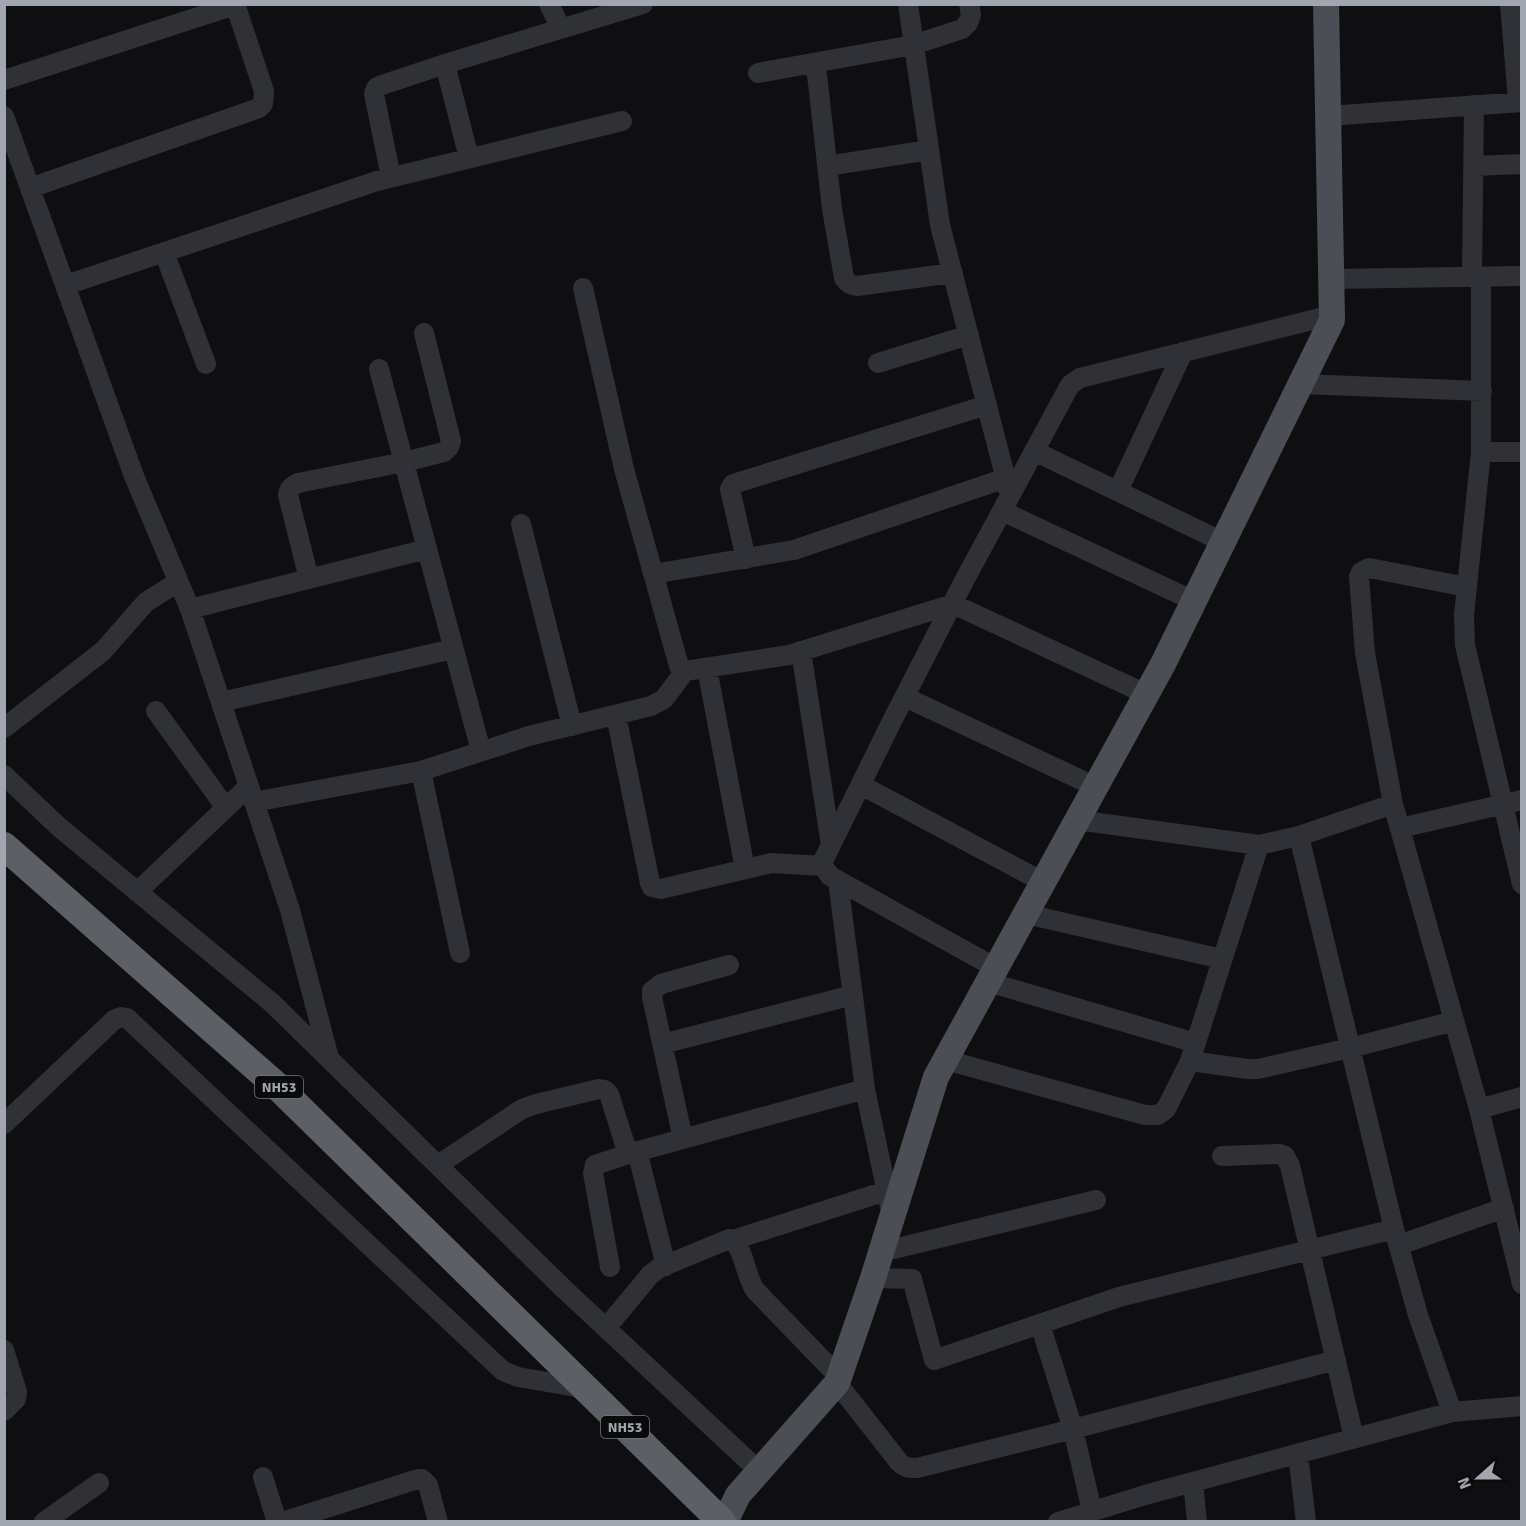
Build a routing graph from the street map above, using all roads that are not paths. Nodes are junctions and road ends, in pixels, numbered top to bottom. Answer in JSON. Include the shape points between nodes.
{"nodes":[{"id":1,"x":549,"y":4,"type":"edge"},
{"id":2,"x":908,"y":4,"type":"edge"},
{"id":3,"x":969,"y":4,"type":"edge"},
{"id":4,"x":1326,"y":4,"type":"edge"},
{"id":5,"x":1510,"y":4,"type":"edge"},
{"id":6,"x":235,"y":5,"type":"edge"},
{"id":7,"x":638,"y":5,"type":"edge"},
{"id":8,"x":561,"y":29,"type":"junction"},
{"id":9,"x":914,"y":50,"type":"junction"},
{"id":10,"x":445,"y":64,"type":"junction"},
{"id":11,"x":816,"y":71,"type":"junction"},
{"id":12,"x":758,"y":73,"type":"dead end"},
{"id":13,"x":4,"y":80,"type":"edge"},
{"id":14,"x":1520,"y":101,"type":"edge"},
{"id":15,"x":1474,"y":105,"type":"junction"},
{"id":16,"x":4,"y":116,"type":"edge"},
{"id":17,"x":1328,"y":116,"type":"junction"},
{"id":18,"x":622,"y":121,"type":"dead end"},
{"id":19,"x":929,"y":150,"type":"junction"},
{"id":20,"x":469,"y":158,"type":"junction"},
{"id":21,"x":1521,"y":164,"type":"edge"},
{"id":22,"x":1474,"y":165,"type":"junction"},
{"id":23,"x":827,"y":166,"type":"junction"},
{"id":24,"x":391,"y":177,"type":"junction"},
{"id":25,"x":30,"y":188,"type":"junction"},
{"id":26,"x":164,"y":252,"type":"junction"},
{"id":27,"x":953,"y":273,"type":"junction"},
{"id":28,"x":1521,"y":276,"type":"edge"},
{"id":29,"x":1477,"y":277,"type":"junction"},
{"id":30,"x":1332,"y":279,"type":"junction"},
{"id":31,"x":66,"y":285,"type":"junction"},
{"id":32,"x":583,"y":288,"type":"dead end"},
{"id":33,"x":1332,"y":315,"type":"junction"},
{"id":34,"x":424,"y":333,"type":"dead end"},
{"id":35,"x":969,"y":335,"type":"junction"},
{"id":36,"x":1183,"y":352,"type":"junction"},
{"id":37,"x":878,"y":363,"type":"dead end"},
{"id":38,"x":206,"y":364,"type":"dead end"},
{"id":39,"x":379,"y":369,"type":"dead end"},
{"id":40,"x":1300,"y":384,"type":"junction"},
{"id":41,"x":1482,"y":391,"type":"junction"},
{"id":42,"x":987,"y":405,"type":"junction"},
{"id":43,"x":1034,"y":451,"type":"junction"},
{"id":44,"x":1481,"y":452,"type":"junction"},
{"id":45,"x":1521,"y":452,"type":"edge"},
{"id":46,"x":404,"y":462,"type":"junction"},
{"id":47,"x":1118,"y":491,"type":"junction"},
{"id":48,"x":1006,"y":495,"type":"junction"},
{"id":49,"x":520,"y":524,"type":"dead end"},
{"id":50,"x":1223,"y":542,"type":"junction"},
{"id":51,"x":427,"y":549,"type":"junction"},
{"id":52,"x":746,"y":559,"type":"junction"},
{"id":53,"x":653,"y":574,"type":"junction"},
{"id":54,"x":309,"y":579,"type":"junction"},
{"id":55,"x":178,"y":582,"type":"junction"},
{"id":56,"x":1467,"y":587,"type":"junction"},
{"id":57,"x":1194,"y":601,"type":"junction"},
{"id":58,"x":953,"y":604,"type":"junction"},
{"id":59,"x":190,"y":609,"type":"junction"},
{"id":60,"x":453,"y":649,"type":"junction"},
{"id":61,"x":801,"y":651,"type":"junction"},
{"id":62,"x":708,"y":668,"type":"junction"},
{"id":63,"x":686,"y":671,"type":"junction"},
{"id":64,"x":1146,"y":694,"type":"junction"},
{"id":65,"x":905,"y":697,"type":"junction"},
{"id":66,"x":220,"y":702,"type":"junction"},
{"id":67,"x":156,"y":711,"type":"dead end"},
{"id":68,"x":616,"y":715,"type":"junction"},
{"id":69,"x":572,"y":726,"type":"junction"},
{"id":70,"x":4,"y":728,"type":"edge"},
{"id":71,"x":481,"y":752,"type":"junction"},
{"id":72,"x":421,"y":771,"type":"junction"},
{"id":73,"x":4,"y":775,"type":"edge"},
{"id":74,"x":861,"y":785,"type":"junction"},
{"id":75,"x":1096,"y":787,"type":"junction"},
{"id":76,"x":252,"y":794,"type":"junction"},
{"id":77,"x":1512,"y":802,"type":"edge"},
{"id":78,"x":1393,"y":804,"type":"junction"},
{"id":79,"x":226,"y":808,"type":"junction"},
{"id":80,"x":1077,"y":820,"type":"junction"},
{"id":81,"x":1400,"y":828,"type":"junction"},
{"id":82,"x":1299,"y":837,"type":"junction"},
{"id":83,"x":831,"y":845,"type":"junction"},
{"id":84,"x":1259,"y":845,"type":"junction"},
{"id":85,"x":4,"y":846,"type":"edge"},
{"id":86,"x":823,"y":866,"type":"junction"},
{"id":87,"x":745,"y":868,"type":"junction"},
{"id":88,"x":838,"y":880,"type":"junction"},
{"id":89,"x":1043,"y":882,"type":"junction"},
{"id":90,"x":1521,"y":884,"type":"edge"},
{"id":91,"x":137,"y":892,"type":"junction"},
{"id":92,"x":1026,"y":914,"type":"junction"},
{"id":93,"x":460,"y":953,"type":"dead end"},
{"id":94,"x":1222,"y":959,"type":"junction"},
{"id":95,"x":729,"y":965,"type":"dead end"},
{"id":96,"x":992,"y":975,"type":"junction"},
{"id":97,"x":853,"y":995,"type":"junction"},
{"id":98,"x":1454,"y":1021,"type":"junction"},
{"id":99,"x":662,"y":1044,"type":"junction"},
{"id":100,"x":1350,"y":1048,"type":"junction"},
{"id":101,"x":1193,"y":1052,"type":"junction"},
{"id":102,"x":329,"y":1058,"type":"junction"},
{"id":103,"x":946,"y":1060,"type":"junction"},
{"id":104,"x":865,"y":1089,"type":"junction"},
{"id":105,"x":1521,"y":1097,"type":"edge"},
{"id":106,"x":1479,"y":1109,"type":"junction"},
{"id":107,"x":4,"y":1124,"type":"edge"},
{"id":108,"x":683,"y":1139,"type":"junction"},
{"id":109,"x":632,"y":1153,"type":"junction"},
{"id":110,"x":1222,"y":1156,"type":"dead end"},
{"id":111,"x":438,"y":1165,"type":"junction"},
{"id":112,"x":886,"y":1191,"type":"junction"},
{"id":113,"x":1095,"y":1200,"type":"dead end"},
{"id":114,"x":1504,"y":1208,"type":"junction"},
{"id":115,"x":892,"y":1219,"type":"junction"},
{"id":116,"x":1396,"y":1237,"type":"junction"},
{"id":117,"x":734,"y":1240,"type":"junction"},
{"id":118,"x":1310,"y":1250,"type":"junction"},
{"id":119,"x":881,"y":1252,"type":"junction"},
{"id":120,"x":666,"y":1266,"type":"junction"},
{"id":121,"x":610,"y":1267,"type":"dead end"},
{"id":122,"x":873,"y":1278,"type":"junction"},
{"id":123,"x":1521,"y":1284,"type":"edge"},
{"id":124,"x":1040,"y":1324,"type":"junction"},
{"id":125,"x":606,"y":1328,"type":"junction"},
{"id":126,"x":4,"y":1350,"type":"edge"},
{"id":127,"x":1336,"y":1360,"type":"junction"},
{"id":128,"x":838,"y":1380,"type":"junction"},
{"id":129,"x":588,"y":1389,"type":"junction"},
{"id":130,"x":1521,"y":1406,"type":"edge"},
{"id":131,"x":4,"y":1411,"type":"edge"},
{"id":132,"x":1452,"y":1412,"type":"junction"},
{"id":133,"x":1073,"y":1429,"type":"junction"},
{"id":134,"x":1354,"y":1438,"type":"junction"},
{"id":135,"x":1298,"y":1454,"type":"junction"},
{"id":136,"x":759,"y":1471,"type":"junction"},
{"id":137,"x":263,"y":1477,"type":"dead end"},
{"id":138,"x":1192,"y":1482,"type":"junction"},
{"id":139,"x":99,"y":1483,"type":"dead end"},
{"id":140,"x":1092,"y":1511,"type":"junction"},
{"id":141,"x":714,"y":1519,"type":"edge"},
{"id":142,"x":44,"y":1521,"type":"edge"},
{"id":143,"x":277,"y":1521,"type":"edge"},
{"id":144,"x":282,"y":1521,"type":"edge"},
{"id":145,"x":438,"y":1521,"type":"edge"},
{"id":146,"x":1058,"y":1521,"type":"edge"},
{"id":147,"x":1197,"y":1521,"type":"edge"},
{"id":148,"x":1306,"y":1521,"type":"edge"}],
"edges":[{"from":1,"to":8,"type":"street"},
{"from":2,"to":9,"type":"street"},
{"from":3,"to":9,"type":"street","via":[[971,15],[962,29]]},
{"from":4,"to":17,"type":"main road"},
{"from":5,"to":14,"type":"street"},
{"from":6,"to":13,"type":"street"},
{"from":6,"to":25,"type":"street","via":[[264,91],[263,105]]},
{"from":7,"to":8,"type":"street"},
{"from":8,"to":10,"type":"street"},
{"from":9,"to":11,"type":"street"},
{"from":9,"to":19,"type":"street"},
{"from":10,"to":20,"type":"street"},
{"from":10,"to":24,"type":"street","via":[[376,88]]},
{"from":11,"to":12,"type":"street"},
{"from":11,"to":23,"type":"street"},
{"from":14,"to":15,"type":"street"},
{"from":15,"to":17,"type":"street"},
{"from":15,"to":22,"type":"street"},
{"from":16,"to":25,"type":"street"},
{"from":17,"to":30,"type":"main road"},
{"from":18,"to":20,"type":"street"},
{"from":19,"to":23,"type":"street"},
{"from":19,"to":27,"type":"street","via":[[938,213]]},
{"from":20,"to":24,"type":"street"},
{"from":21,"to":22,"type":"street"},
{"from":22,"to":29,"type":"street"},
{"from":23,"to":27,"type":"street","via":[[831,209],[847,283],[857,286]]},
{"from":24,"to":26,"type":"street"},
{"from":25,"to":31,"type":"street"},
{"from":26,"to":31,"type":"street"},
{"from":26,"to":38,"type":"street"},
{"from":27,"to":35,"type":"street"},
{"from":28,"to":29,"type":"street"},
{"from":29,"to":30,"type":"street"},
{"from":29,"to":41,"type":"street"},
{"from":30,"to":33,"type":"main road"},
{"from":31,"to":55,"type":"street","via":[[134,476]]},
{"from":32,"to":53,"type":"street","via":[[624,469]]},
{"from":33,"to":36,"type":"street"},
{"from":33,"to":40,"type":"main road"},
{"from":34,"to":46,"type":"street","via":[[451,441],[444,452]]},
{"from":35,"to":37,"type":"street"},
{"from":35,"to":42,"type":"street"},
{"from":36,"to":43,"type":"street","via":[[1074,381]]},
{"from":36,"to":47,"type":"street"},
{"from":39,"to":46,"type":"street"},
{"from":40,"to":41,"type":"street"},
{"from":40,"to":50,"type":"main road"},
{"from":41,"to":44,"type":"street"},
{"from":42,"to":48,"type":"street"},
{"from":42,"to":52,"type":"street","via":[[733,484],[730,489]]},
{"from":43,"to":47,"type":"street"},
{"from":43,"to":48,"type":"street"},
{"from":44,"to":45,"type":"street"},
{"from":44,"to":56,"type":"street"},
{"from":46,"to":51,"type":"street"},
{"from":46,"to":54,"type":"street","via":[[298,483],[289,489]]},
{"from":47,"to":50,"type":"street"},
{"from":48,"to":52,"type":"street","via":[[785,553]]},
{"from":48,"to":57,"type":"street"},
{"from":48,"to":58,"type":"street"},
{"from":49,"to":69,"type":"street"},
{"from":50,"to":57,"type":"main road"},
{"from":51,"to":54,"type":"street"},
{"from":51,"to":60,"type":"street"},
{"from":52,"to":53,"type":"street"},
{"from":53,"to":63,"type":"street","via":[[679,666]]},
{"from":54,"to":59,"type":"street"},
{"from":55,"to":59,"type":"street"},
{"from":55,"to":70,"type":"street","via":[[146,603],[103,651]]},
{"from":56,"to":77,"type":"street","via":[[1466,645]]},
{"from":56,"to":78,"type":"street","via":[[1369,568],[1359,577],[1365,653]]},
{"from":57,"to":64,"type":"main road"},
{"from":58,"to":61,"type":"street"},
{"from":58,"to":64,"type":"street"},
{"from":58,"to":65,"type":"street"},
{"from":59,"to":66,"type":"street"},
{"from":60,"to":66,"type":"street"},
{"from":60,"to":71,"type":"street"},
{"from":61,"to":62,"type":"street"},
{"from":61,"to":83,"type":"street"},
{"from":62,"to":63,"type":"street"},
{"from":62,"to":87,"type":"street"},
{"from":63,"to":68,"type":"street","via":[[660,702]]},
{"from":64,"to":75,"type":"main road"},
{"from":65,"to":74,"type":"street"},
{"from":65,"to":75,"type":"street"},
{"from":66,"to":76,"type":"street"},
{"from":67,"to":79,"type":"street"},
{"from":68,"to":69,"type":"street"},
{"from":68,"to":87,"type":"street","via":[[652,887],[661,889]]},
{"from":69,"to":71,"type":"street"},
{"from":71,"to":72,"type":"street"},
{"from":72,"to":76,"type":"street"},
{"from":72,"to":93,"type":"street"},
{"from":73,"to":91,"type":"street"},
{"from":74,"to":83,"type":"street"},
{"from":74,"to":89,"type":"street"},
{"from":75,"to":80,"type":"main road"},
{"from":76,"to":79,"type":"street"},
{"from":76,"to":102,"type":"street","via":[[290,910]]},
{"from":77,"to":81,"type":"street"},
{"from":77,"to":90,"type":"street"},
{"from":78,"to":81,"type":"street"},
{"from":78,"to":82,"type":"street"},
{"from":79,"to":91,"type":"street"},
{"from":80,"to":84,"type":"street"},
{"from":80,"to":89,"type":"main road"},
{"from":81,"to":98,"type":"street"},
{"from":82,"to":84,"type":"street"},
{"from":82,"to":100,"type":"street"},
{"from":83,"to":86,"type":"street"},
{"from":84,"to":94,"type":"street"},
{"from":85,"to":129,"type":"highway","number":"NH53","via":[[277,1086]]},
{"from":86,"to":87,"type":"street","via":[[771,862]]},
{"from":86,"to":88,"type":"street"},
{"from":88,"to":96,"type":"street"},
{"from":88,"to":97,"type":"street"},
{"from":89,"to":92,"type":"main road"},
{"from":91,"to":102,"type":"street","via":[[272,1003]]},
{"from":92,"to":94,"type":"street"},
{"from":92,"to":96,"type":"main road"},
{"from":94,"to":101,"type":"street"},
{"from":95,"to":99,"type":"street","via":[[661,984],[652,991]]},
{"from":96,"to":101,"type":"street"},
{"from":96,"to":103,"type":"main road"},
{"from":97,"to":99,"type":"street"},
{"from":97,"to":104,"type":"street"},
{"from":98,"to":100,"type":"street"},
{"from":98,"to":106,"type":"street"},
{"from":99,"to":108,"type":"street"},
{"from":100,"to":101,"type":"street","via":[[1258,1069]]},
{"from":100,"to":116,"type":"street"},
{"from":101,"to":103,"type":"street","via":[[1166,1109],[1158,1115],[1146,1115]]},
{"from":102,"to":111,"type":"street"},
{"from":103,"to":115,"type":"main road","via":[[936,1077]]},
{"from":104,"to":108,"type":"street"},
{"from":104,"to":112,"type":"street"},
{"from":105,"to":106,"type":"street"},
{"from":106,"to":114,"type":"street"},
{"from":107,"to":129,"type":"street","via":[[114,1020],[128,1018],[504,1371]]},
{"from":108,"to":109,"type":"street"},
{"from":109,"to":111,"type":"street","via":[[609,1094],[599,1089],[529,1106]]},
{"from":109,"to":120,"type":"street"},
{"from":109,"to":121,"type":"street","via":[[599,1163],[592,1173]]},
{"from":110,"to":118,"type":"street","via":[[1285,1156]]},
{"from":111,"to":125,"type":"street"},
{"from":112,"to":115,"type":"street"},
{"from":112,"to":117,"type":"street"},
{"from":113,"to":119,"type":"street"},
{"from":114,"to":116,"type":"street"},
{"from":114,"to":123,"type":"street"},
{"from":115,"to":119,"type":"main road"},
{"from":116,"to":118,"type":"street"},
{"from":116,"to":132,"type":"street"},
{"from":117,"to":120,"type":"street"},
{"from":117,"to":128,"type":"street","via":[[755,1290]]},
{"from":118,"to":124,"type":"street","via":[[1119,1297]]},
{"from":118,"to":127,"type":"street"},
{"from":119,"to":122,"type":"main road"},
{"from":120,"to":125,"type":"street","via":[[650,1275]]},
{"from":122,"to":124,"type":"street","via":[[912,1279],[934,1360]]},
{"from":122,"to":128,"type":"main road"},
{"from":124,"to":133,"type":"street"},
{"from":125,"to":136,"type":"street"},
{"from":126,"to":131,"type":"street","via":[[17,1392],[16,1399]]},
{"from":127,"to":133,"type":"street"},
{"from":127,"to":134,"type":"street"},
{"from":128,"to":133,"type":"street","via":[[904,1467],[916,1468]]},
{"from":128,"to":136,"type":"main road"},
{"from":129,"to":141,"type":"highway","number":"NH53"},
{"from":130,"to":132,"type":"street"},
{"from":132,"to":134,"type":"street"},
{"from":133,"to":140,"type":"street"},
{"from":134,"to":135,"type":"street"},
{"from":135,"to":138,"type":"street"},
{"from":135,"to":148,"type":"street"},
{"from":136,"to":141,"type":"main road"},
{"from":137,"to":143,"type":"street"},
{"from":138,"to":140,"type":"street"},
{"from":138,"to":147,"type":"street"},
{"from":139,"to":142,"type":"street"},
{"from":140,"to":146,"type":"street"},
{"from":144,"to":145,"type":"street","via":[[422,1479],[428,1485]]}]}
